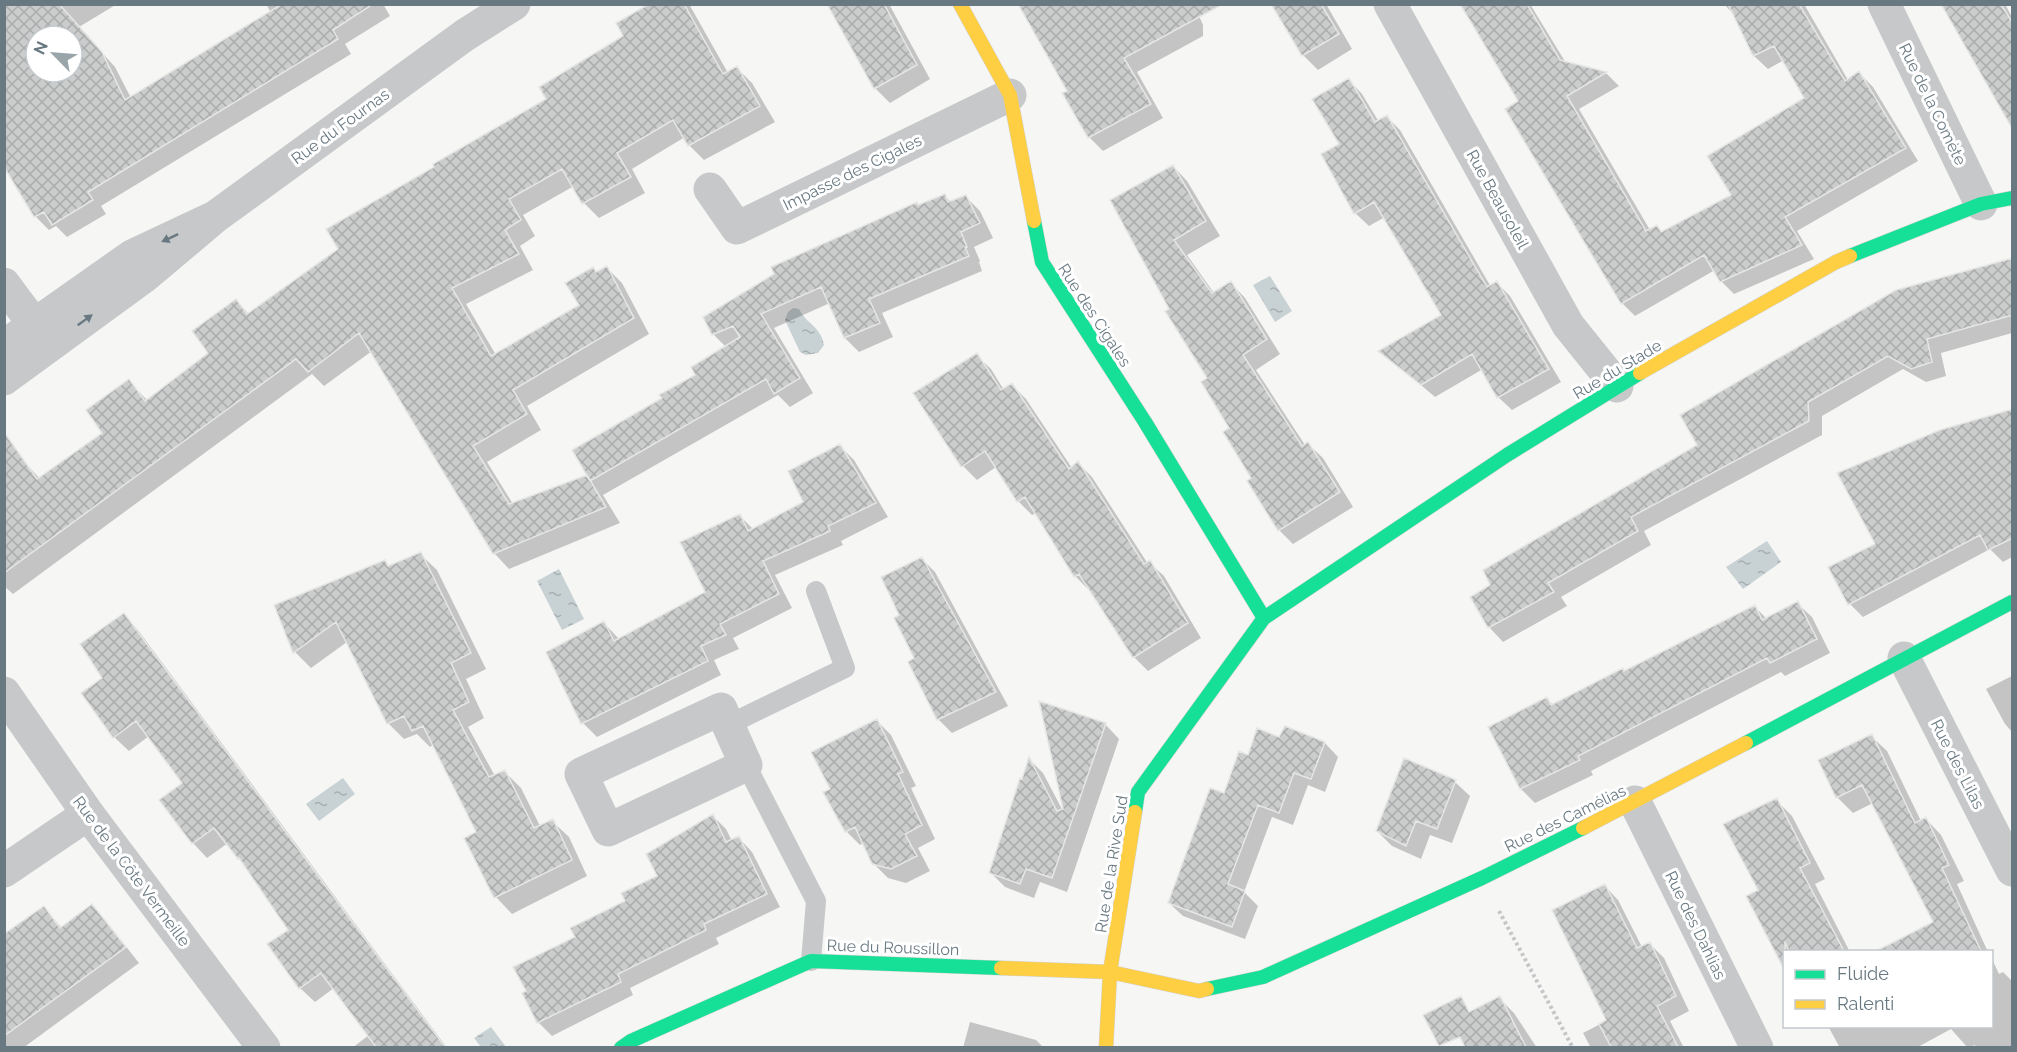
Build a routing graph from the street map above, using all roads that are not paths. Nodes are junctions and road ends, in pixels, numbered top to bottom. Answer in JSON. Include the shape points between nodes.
{"nodes":[{"id":1,"x":493,"y":4,"type":"edge"},
{"id":2,"x":514,"y":4,"type":"edge"},
{"id":3,"x":960,"y":4,"type":"edge"},
{"id":4,"x":1390,"y":4,"type":"edge"},
{"id":5,"x":1884,"y":4,"type":"edge"},
{"id":6,"x":465,"y":35,"type":"junction"},
{"id":7,"x":1010,"y":95,"type":"junction"},
{"id":8,"x":710,"y":189,"type":"dead end"},
{"id":9,"x":1997,"y":201,"type":"edge"},
{"id":10,"x":4,"y":284,"type":"edge"},
{"id":11,"x":42,"y":335,"type":"junction"},
{"id":12,"x":4,"y":346,"type":"edge"},
{"id":13,"x":4,"y":379,"type":"edge"},
{"id":14,"x":1617,"y":386,"type":"junction"},
{"id":15,"x":816,"y":591,"type":"dead end"},
{"id":16,"x":2013,"y":602,"type":"edge"},
{"id":17,"x":1264,"y":618,"type":"junction"},
{"id":18,"x":1904,"y":658,"type":"junction"},
{"id":19,"x":4,"y":693,"type":"edge"},
{"id":20,"x":728,"y":725,"type":"junction"},
{"id":21,"x":746,"y":765,"type":"junction"},
{"id":22,"x":1635,"y":802,"type":"junction"},
{"id":23,"x":88,"y":814,"type":"junction"},
{"id":24,"x":2013,"y":870,"type":"edge"},
{"id":25,"x":4,"y":871,"type":"edge"},
{"id":26,"x":811,"y":961,"type":"junction"},
{"id":27,"x":1110,"y":972,"type":"junction"},
{"id":28,"x":629,"y":1045,"type":"edge"},
{"id":29,"x":264,"y":1047,"type":"edge"},
{"id":30,"x":1106,"y":1047,"type":"edge"},
{"id":31,"x":1757,"y":1047,"type":"edge"}],
"edges":[{"from":1,"to":6,"type":"street","name":"Rue du Fournas"},
{"from":2,"to":6,"type":"street","name":"Rue du Fournas"},
{"from":3,"to":7,"type":"street","name":"Rue des Cigales"},
{"from":4,"to":14,"type":"street","name":"Rue Beausoleil","via":[[1568,324]]},
{"from":5,"to":9,"type":"street","name":"Rue de la Comète"},
{"from":6,"to":11,"type":"street","name":"Rue du Fournas","via":[[215,217],[132,256]]},
{"from":7,"to":8,"type":"street","name":"Impasse des Cigales","via":[[737,228]]},
{"from":7,"to":17,"type":"street","name":"Rue des Cigales","via":[[1042,262]]},
{"from":9,"to":14,"type":"street","name":"Rue du Stade","via":[[1836,262]]},
{"from":10,"to":11,"type":"street"},
{"from":11,"to":12,"type":"street","name":"Rue du Fournas"},
{"from":11,"to":13,"type":"street","name":"Rue du Fournas"},
{"from":14,"to":17,"type":"street","name":"Rue du Stade"},
{"from":15,"to":20,"type":"lane","via":[[845,668]]},
{"from":16,"to":18,"type":"street","name":"Rue des Camélias"},
{"from":17,"to":27,"type":"street","name":"Rue de la Rive Sud","via":[[1138,792]]},
{"from":18,"to":22,"type":"street","name":"Rue des Camélias"},
{"from":18,"to":24,"type":"street","name":"Rue des Lilas"},
{"from":19,"to":23,"type":"street","name":"Rue de la Côte Vermeille"},
{"from":20,"to":21,"type":"street"},
{"from":20,"to":21,"type":"street","via":[[721,709],[581,774],[608,830]]},
{"from":21,"to":26,"type":"lane","via":[[816,901]]},
{"from":22,"to":27,"type":"street","name":"Rue des Camélias","via":[[1482,878],[1263,977],[1199,991]]},
{"from":22,"to":31,"type":"street","name":"Rue des Dahlias"},
{"from":23,"to":25,"type":"street"},
{"from":23,"to":29,"type":"street","name":"Rue de la Côte Vermeille"},
{"from":26,"to":27,"type":"street","name":"Rue du Roussillon"},
{"from":26,"to":28,"type":"street","name":"Rue du Roussillon"},
{"from":27,"to":30,"type":"street","name":"Rue de la Rive Sud"}]}
